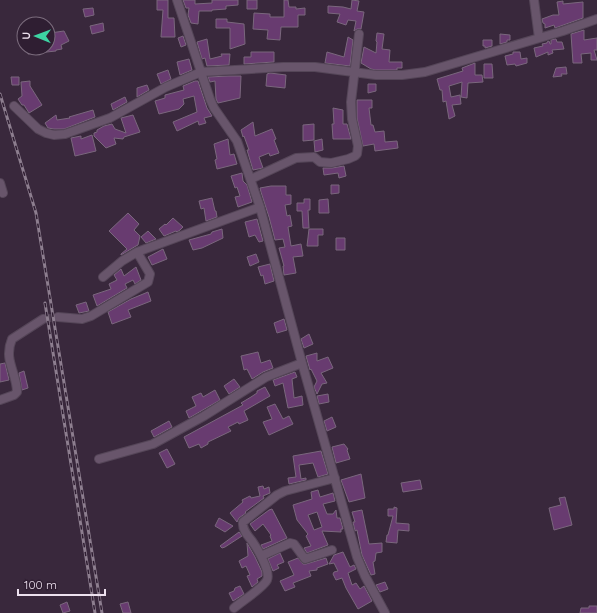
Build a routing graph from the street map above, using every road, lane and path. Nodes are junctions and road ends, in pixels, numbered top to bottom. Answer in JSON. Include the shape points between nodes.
{"nodes":[{"id":1,"x":177,"y":0,"type":"edge"},
{"id":2,"x":534,"y":0,"type":"edge"},
{"id":3,"x":597,"y":19,"type":"edge"},
{"id":4,"x":359,"y":34,"type":"dead end"},
{"id":5,"x":539,"y":38,"type":"junction"},
{"id":6,"x":201,"y":72,"type":"junction"},
{"id":7,"x":354,"y":72,"type":"junction"},
{"id":8,"x":14,"y":106,"type":"dead end"},
{"id":9,"x":251,"y":180,"type":"junction"},
{"id":10,"x":0,"y":183,"type":"edge"},
{"id":11,"x":3,"y":193,"type":"dead end"},
{"id":12,"x":260,"y":207,"type":"junction"},
{"id":13,"x":137,"y":252,"type":"junction"},
{"id":14,"x":103,"y":277,"type":"dead end"},
{"id":15,"x":58,"y":317,"type":"tunnel mouth"},
{"id":16,"x":43,"y":319,"type":"tunnel mouth"},
{"id":17,"x":302,"y":363,"type":"junction"},
{"id":18,"x":0,"y":400,"type":"edge"},
{"id":19,"x":99,"y":459,"type":"dead end"},
{"id":20,"x":335,"y":478,"type":"junction"},
{"id":21,"x":332,"y":550,"type":"dead end"},
{"id":22,"x":261,"y":556,"type":"junction"},
{"id":23,"x":234,"y":608,"type":"dead end"},
{"id":24,"x":385,"y":613,"type":"edge"}],
"edges":[{"from":1,"to":6,"type":"street"},
{"from":2,"to":5,"type":"street"},
{"from":3,"to":5,"type":"street"},
{"from":4,"to":7,"type":"street"},
{"from":5,"to":7,"type":"street","via":[[425,72],[402,75]]},
{"from":6,"to":7,"type":"street","via":[[283,67],[315,67]]},
{"from":6,"to":8,"type":"street","via":[[166,87],[110,118],[65,134],[54,135],[38,129]]},
{"from":6,"to":9,"type":"street","via":[[214,108],[237,142]]},
{"from":7,"to":9,"type":"street","via":[[351,102],[358,146],[355,156],[330,163],[320,162],[314,157],[296,158]]},
{"from":9,"to":12,"type":"street"},
{"from":10,"to":11,"type":"street"},
{"from":12,"to":13,"type":"street"},
{"from":12,"to":17,"type":"street"},
{"from":13,"to":14,"type":"street"},
{"from":13,"to":15,"type":"street","via":[[150,274],[148,282],[91,316],[82,319]]},
{"from":16,"to":18,"type":"street","via":[[12,339],[8,351],[17,392]]},
{"from":17,"to":19,"type":"street","via":[[266,377],[153,444]]},
{"from":17,"to":20,"type":"street"},
{"from":20,"to":22,"type":"street","via":[[284,491],[243,522],[244,530]]},
{"from":20,"to":24,"type":"street","via":[[357,557]]},
{"from":21,"to":22,"type":"street","via":[[305,559],[294,544],[290,543]]},
{"from":22,"to":23,"type":"street","via":[[268,575],[267,581]]}]}
